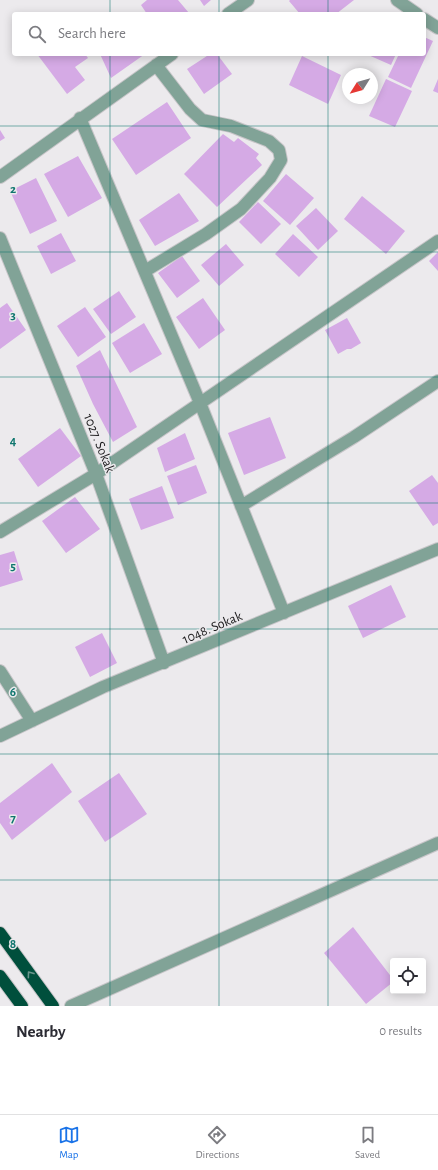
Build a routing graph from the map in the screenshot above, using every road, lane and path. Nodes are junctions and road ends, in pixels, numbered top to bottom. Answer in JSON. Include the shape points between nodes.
{"nodes":[{"id":1,"x":248,"y":0,"type":"edge"},
{"id":2,"x":397,"y":0,"type":"edge"},
{"id":3,"x":231,"y":12,"type":"edge"},
{"id":4,"x":415,"y":12,"type":"edge"},
{"id":5,"x":426,"y":19,"type":"edge"},
{"id":6,"x":438,"y":28,"type":"edge"},
{"id":7,"x":169,"y":56,"type":"edge"},
{"id":8,"x":156,"y":65,"type":"junction"},
{"id":9,"x":80,"y":118,"type":"junction"},
{"id":10,"x":0,"y":176,"type":"edge"},
{"id":11,"x":0,"y":238,"type":"edge"},
{"id":12,"x":438,"y":241,"type":"edge"},
{"id":13,"x":145,"y":271,"type":"junction"},
{"id":14,"x":438,"y":380,"type":"edge"},
{"id":15,"x":200,"y":403,"type":"junction"},
{"id":16,"x":96,"y":474,"type":"junction"},
{"id":17,"x":241,"y":506,"type":"junction"},
{"id":18,"x":0,"y":532,"type":"edge"},
{"id":19,"x":438,"y":549,"type":"edge"},
{"id":20,"x":284,"y":613,"type":"junction"},
{"id":21,"x":164,"y":663,"type":"junction"},
{"id":22,"x":0,"y":670,"type":"edge"},
{"id":23,"x":32,"y":721,"type":"junction"},
{"id":24,"x":0,"y":736,"type":"edge"},
{"id":25,"x":438,"y":843,"type":"edge"},
{"id":26,"x":0,"y":933,"type":"edge"},
{"id":27,"x":0,"y":976,"type":"edge"},
{"id":28,"x":22,"y":1006,"type":"edge"},
{"id":29,"x":53,"y":1006,"type":"edge"},
{"id":30,"x":71,"y":1006,"type":"edge"}],
"edges":[{"from":1,"to":3,"type":"street"},
{"from":2,"to":4,"type":"street"},
{"from":5,"to":6,"type":"street"},
{"from":7,"to":8,"type":"street"},
{"from":8,"to":9,"type":"street"},
{"from":8,"to":13,"type":"street","via":[[190,109],[202,120],[231,126],[269,141],[279,150],[281,160],[270,178],[241,208],[206,234]]},
{"from":9,"to":10,"type":"street"},
{"from":9,"to":13,"type":"street"},
{"from":11,"to":16,"type":"street","name":"1027. Sokak"},
{"from":12,"to":15,"type":"street"},
{"from":13,"to":15,"type":"street"},
{"from":14,"to":17,"type":"street","via":[[354,437]]},
{"from":15,"to":16,"type":"street"},
{"from":15,"to":17,"type":"street"},
{"from":16,"to":18,"type":"street"},
{"from":16,"to":21,"type":"street","name":"1027. Sokak"},
{"from":17,"to":20,"type":"street"},
{"from":19,"to":20,"type":"street","name":"1048. Sokak"},
{"from":20,"to":21,"type":"street","name":"1048. Sokak"},
{"from":21,"to":23,"type":"street","name":"1048. Sokak","via":[[103,687]]},
{"from":22,"to":23,"type":"street"},
{"from":23,"to":24,"type":"street","name":"1048. Sokak"},
{"from":25,"to":30,"type":"street"},
{"from":29,"to":26,"type":"highway","one_way":true},
{"from":27,"to":28,"type":"highway"}]}
